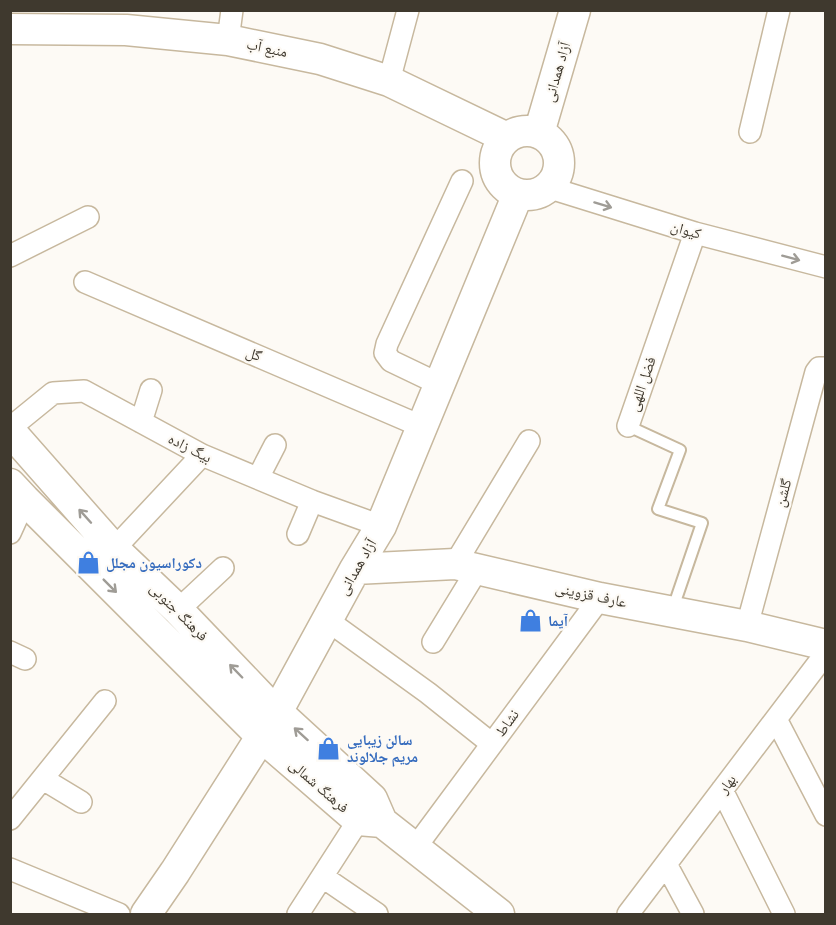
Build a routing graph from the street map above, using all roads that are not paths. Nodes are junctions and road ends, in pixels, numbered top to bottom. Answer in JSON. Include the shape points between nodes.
{"nodes":[{"id":1,"x":232,"y":10,"type":"edge"},
{"id":2,"x":408,"y":10,"type":"edge"},
{"id":3,"x":575,"y":10,"type":"edge"},
{"id":4,"x":779,"y":10,"type":"edge"},
{"id":5,"x":10,"y":29,"type":"edge"},
{"id":6,"x":228,"y":40,"type":"junction"},
{"id":7,"x":389,"y":81,"type":"junction"},
{"id":8,"x":750,"y":132,"type":"dead end"},
{"id":9,"x":539,"y":133,"type":"junction"},
{"id":10,"x":507,"y":138,"type":"junction"},
{"id":11,"x":462,"y":181,"type":"dead end"},
{"id":12,"x":547,"y":188,"type":"junction"},
{"id":13,"x":518,"y":194,"type":"junction"},
{"id":14,"x":88,"y":218,"type":"dead end"},
{"id":15,"x":695,"y":233,"type":"junction"},
{"id":16,"x":10,"y":256,"type":"edge"},
{"id":17,"x":825,"y":267,"type":"edge"},
{"id":18,"x":85,"y":282,"type":"dead end"},
{"id":19,"x":825,"y":368,"type":"edge"},
{"id":20,"x":439,"y":384,"type":"junction"},
{"id":21,"x":151,"y":390,"type":"dead end"},
{"id":22,"x":141,"y":422,"type":"junction"},
{"id":23,"x":628,"y":426,"type":"joint"},
{"id":24,"x":423,"y":427,"type":"junction"},
{"id":25,"x":10,"y":430,"type":"edge"},
{"id":26,"x":529,"y":441,"type":"dead end"},
{"id":27,"x":275,"y":445,"type":"dead end"},
{"id":28,"x":202,"y":455,"type":"junction"},
{"id":29,"x":258,"y":478,"type":"junction"},
{"id":30,"x":18,"y":492,"type":"edge"},
{"id":31,"x":312,"y":501,"type":"junction"},
{"id":32,"x":381,"y":526,"type":"junction"},
{"id":33,"x":10,"y":533,"type":"edge"},
{"id":34,"x":298,"y":534,"type":"dead end"},
{"id":35,"x":114,"y":549,"type":"junction"},
{"id":36,"x":466,"y":567,"type":"junction"},
{"id":37,"x":223,"y":568,"type":"dead end"},
{"id":38,"x":355,"y":569,"type":"junction"},
{"id":39,"x":600,"y":598,"type":"junction"},
{"id":40,"x":178,"y":610,"type":"junction"},
{"id":41,"x":671,"y":612,"type":"junction"},
{"id":42,"x":327,"y":620,"type":"junction"},
{"id":43,"x":747,"y":626,"type":"junction"},
{"id":44,"x":433,"y":642,"type":"dead end"},
{"id":45,"x":825,"y":645,"type":"edge"},
{"id":46,"x":825,"y":653,"type":"edge"},
{"id":47,"x":105,"y":701,"type":"dead end"},
{"id":48,"x":776,"y":719,"type":"junction"},
{"id":49,"x":269,"y":724,"type":"junction"},
{"id":50,"x":492,"y":744,"type":"junction"},
{"id":51,"x":43,"y":779,"type":"junction"},
{"id":52,"x":722,"y":790,"type":"junction"},
{"id":53,"x":81,"y":802,"type":"dead end"},
{"id":54,"x":371,"y":814,"type":"junction"},
{"id":55,"x":825,"y":815,"type":"edge"},
{"id":56,"x":10,"y":819,"type":"edge"},
{"id":57,"x":415,"y":848,"type":"junction"},
{"id":58,"x":666,"y":864,"type":"junction"},
{"id":59,"x":10,"y":869,"type":"edge"},
{"id":60,"x":323,"y":877,"type":"junction"},
{"id":61,"x":377,"y":914,"type":"edge"},
{"id":62,"x":498,"y":914,"type":"edge"},
{"id":63,"x":119,"y":915,"type":"edge"},
{"id":64,"x":146,"y":915,"type":"edge"},
{"id":65,"x":298,"y":915,"type":"edge"},
{"id":66,"x":628,"y":915,"type":"edge"},
{"id":67,"x":693,"y":915,"type":"edge"},
{"id":68,"x":784,"y":915,"type":"edge"}],
"edges":[{"from":1,"to":6,"type":"street"},
{"from":2,"to":7,"type":"street"},
{"from":3,"to":9,"type":"street","name":"آزاد همدانی"},
{"from":4,"to":8,"type":"street"},
{"from":5,"to":6,"type":"street","name":"منبع آب","via":[[126,30]]},
{"from":6,"to":7,"type":"street","name":"منبع آب","via":[[320,59]]},
{"from":7,"to":10,"type":"street","name":"منبع آب"},
{"from":9,"to":10,"type":"street","via":[[522,131]]},
{"from":9,"to":12,"type":"street","via":[[555,147],[558,158],[558,169]]},
{"from":10,"to":13,"type":"street","via":[[500,145],[494,164],[501,183]]},
{"from":11,"to":20,"type":"street","via":[[385,353],[391,361]]},
{"from":12,"to":13,"type":"street","via":[[538,193]]},
{"from":12,"to":15,"type":"street","name":"کیوان","one_way":true},
{"from":13,"to":20,"type":"street","name":"آزاد همدانی"},
{"from":14,"to":16,"type":"street"},
{"from":15,"to":17,"type":"street","name":"کیوان","one_way":true},
{"from":15,"to":23,"type":"street","name":"فضل اللهی"},
{"from":18,"to":24,"type":"street","name":"گل"},
{"from":19,"to":43,"type":"street","name":"گلشن","via":[[816,372]]},
{"from":20,"to":24,"type":"street","name":"آزاد همدانی"},
{"from":21,"to":22,"type":"street"},
{"from":22,"to":25,"type":"street","name":"بیگ زاده","via":[[84,391],[53,393]]},
{"from":22,"to":28,"type":"street","name":"بیگ زاده"},
{"from":23,"to":41,"type":"lane","name":"فضل اللهی","via":[[680,450],[658,509],[702,523]]},
{"from":24,"to":32,"type":"street","name":"آزاد همدانی"},
{"from":35,"to":25,"type":"street","name":"فرهنگ جنوبی","one_way":true},
{"from":26,"to":36,"type":"street"},
{"from":27,"to":29,"type":"street"},
{"from":28,"to":29,"type":"street","name":"بیگ زاده"},
{"from":28,"to":35,"type":"street"},
{"from":29,"to":31,"type":"street","name":"بیگ زاده"},
{"from":30,"to":33,"type":"street"},
{"from":30,"to":49,"type":"street","name":"فرهنگ جنوبی","one_way":true},
{"from":31,"to":32,"type":"street","name":"بیگ زاده"},
{"from":31,"to":34,"type":"street"},
{"from":32,"to":38,"type":"street","name":"آزاد همدانی"},
{"from":35,"to":40,"type":"street","name":"فرهنگ جنوبی"},
{"from":36,"to":38,"type":"street","name":"عارف قزوینی"},
{"from":36,"to":39,"type":"street","name":"عارف قزوینی"},
{"from":36,"to":44,"type":"street"},
{"from":37,"to":40,"type":"street"},
{"from":38,"to":42,"type":"street","name":"آزاد همدانی"},
{"from":39,"to":41,"type":"street","name":"عارف قزوینی"},
{"from":39,"to":50,"type":"street","name":"نشاط"},
{"from":49,"to":40,"type":"street","name":"فرهنگ جنوبی","one_way":true},
{"from":41,"to":43,"type":"street","name":"عارف قزوینی"},
{"from":42,"to":49,"type":"street","name":"آزاد همدانی"},
{"from":42,"to":50,"type":"street"},
{"from":43,"to":45,"type":"street","name":"عارف قزوینی"},
{"from":46,"to":48,"type":"street","name":"بهار"},
{"from":47,"to":51,"type":"street"},
{"from":48,"to":52,"type":"street","name":"بهار"},
{"from":48,"to":55,"type":"street"},
{"from":49,"to":54,"type":"street","name":"فرهنگ شمالی"},
{"from":49,"to":64,"type":"street","name":"آزاد همدانی"},
{"from":50,"to":57,"type":"street","name":"نشاط"},
{"from":51,"to":53,"type":"street"},
{"from":51,"to":56,"type":"street"},
{"from":52,"to":58,"type":"street","name":"بهار"},
{"from":52,"to":68,"type":"street"},
{"from":54,"to":57,"type":"street","name":"فرهنگ شمالی"},
{"from":54,"to":60,"type":"street"},
{"from":57,"to":62,"type":"street","name":"فرهنگ شمالی"},
{"from":58,"to":66,"type":"street","name":"بهار"},
{"from":58,"to":67,"type":"street"},
{"from":59,"to":63,"type":"street"},
{"from":60,"to":61,"type":"street"},
{"from":60,"to":65,"type":"street"}]}
